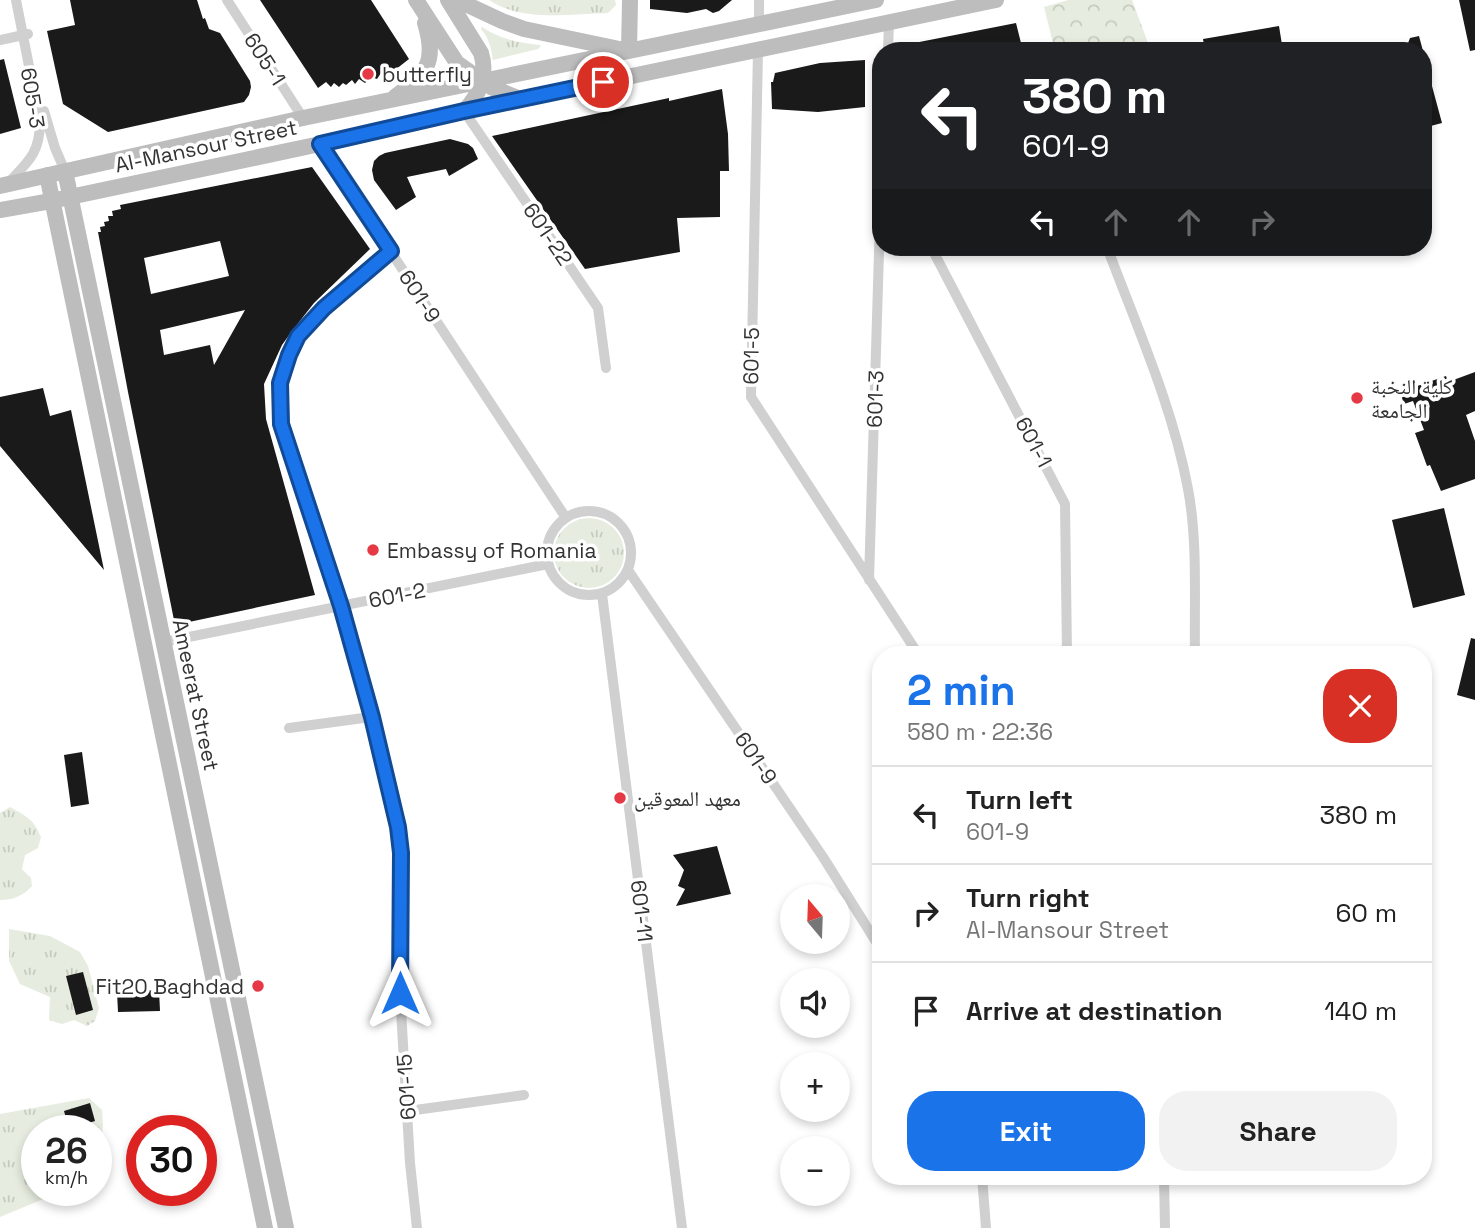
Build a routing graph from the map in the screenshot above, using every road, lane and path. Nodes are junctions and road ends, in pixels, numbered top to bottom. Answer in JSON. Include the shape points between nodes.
{"nodes":[{"id":1,"x":16,"y":0,"type":"edge"},
{"id":2,"x":22,"y":0,"type":"edge"},
{"id":3,"x":227,"y":0,"type":"edge"},
{"id":4,"x":448,"y":0,"type":"edge"},
{"id":5,"x":457,"y":0,"type":"edge"},
{"id":6,"x":630,"y":0,"type":"edge"},
{"id":7,"x":760,"y":0,"type":"edge"},
{"id":8,"x":876,"y":0,"type":"edge"},
{"id":9,"x":996,"y":0,"type":"edge"},
{"id":10,"x":418,"y":4,"type":"edge"},
{"id":11,"x":889,"y":22,"type":"junction"},
{"id":12,"x":759,"y":24,"type":"junction"},
{"id":13,"x":25,"y":35,"type":"junction"},
{"id":14,"x":0,"y":40,"type":"edge"},
{"id":15,"x":888,"y":42,"type":"edge"},
{"id":16,"x":758,"y":50,"type":"junction"},
{"id":17,"x":629,"y":51,"type":"junction"},
{"id":18,"x":482,"y":81,"type":"junction"},
{"id":19,"x":520,"y":99,"type":"junction"},
{"id":20,"x":393,"y":100,"type":"junction"},
{"id":21,"x":464,"y":111,"type":"junction"},
{"id":22,"x":303,"y":118,"type":"junction"},
{"id":23,"x":320,"y":144,"type":"junction"},
{"id":24,"x":65,"y":171,"type":"junction"},
{"id":25,"x":47,"y":175,"type":"junction"},
{"id":26,"x":3,"y":185,"type":"edge"},
{"id":27,"x":71,"y":197,"type":"junction"},
{"id":28,"x":51,"y":201,"type":"junction"},
{"id":29,"x":0,"y":210,"type":"edge"},
{"id":30,"x":391,"y":251,"type":"junction"},
{"id":31,"x":879,"y":256,"type":"edge"},
{"id":32,"x":936,"y":256,"type":"edge"},
{"id":33,"x":1110,"y":256,"type":"edge"},
{"id":34,"x":606,"y":368,"type":"dead end"},
{"id":35,"x":566,"y":518,"type":"junction"},
{"id":36,"x":548,"y":564,"type":"junction"},
{"id":37,"x":628,"y":570,"type":"junction"},
{"id":38,"x":869,"y":579,"type":"junction"},
{"id":39,"x":602,"y":594,"type":"junction"},
{"id":40,"x":341,"y":606,"type":"junction"},
{"id":41,"x":164,"y":642,"type":"junction"},
{"id":42,"x":913,"y":646,"type":"edge"},
{"id":43,"x":1067,"y":646,"type":"edge"},
{"id":44,"x":1195,"y":646,"type":"edge"},
{"id":45,"x":372,"y":717,"type":"junction"},
{"id":46,"x":289,"y":728,"type":"dead end"},
{"id":47,"x":872,"y":935,"type":"edge"},
{"id":48,"x":524,"y":1095,"type":"dead end"},
{"id":49,"x":408,"y":1111,"type":"junction"},
{"id":50,"x":983,"y":1185,"type":"edge"},
{"id":51,"x":1164,"y":1185,"type":"edge"},
{"id":52,"x":265,"y":1228,"type":"edge"},
{"id":53,"x":286,"y":1228,"type":"edge"},
{"id":54,"x":417,"y":1228,"type":"edge"},
{"id":55,"x":681,"y":1228,"type":"edge"},
{"id":56,"x":986,"y":1228,"type":"edge"},
{"id":57,"x":1166,"y":1228,"type":"edge"}],
"edges":[{"from":1,"to":13,"type":"street","name":"605-3"},
{"from":2,"to":13,"type":"street","name":"605-3"},
{"from":3,"to":22,"type":"street","name":"605-1"},
{"from":4,"to":18,"type":"main road","via":[[481,53],[485,66]]},
{"from":5,"to":17,"type":"main road","via":[[524,29]]},
{"from":6,"to":17,"type":"main road"},
{"from":7,"to":12,"type":"street"},
{"from":8,"to":12,"type":"main road","name":"Al-Mansour Street"},
{"from":9,"to":11,"type":"main road","name":"Al-Mansour Street"},
{"from":10,"to":18,"type":"main road","via":[[457,63]]},
{"from":10,"to":20,"type":"main road","via":[[431,54],[417,80]]},
{"from":11,"to":15,"type":"street"},
{"from":11,"to":16,"type":"main road","name":"Al-Mansour Street"},
{"from":12,"to":17,"type":"main road","name":"Al-Mansour Street"},
{"from":13,"to":14,"type":"street"},
{"from":13,"to":24,"type":"street","name":"605-3","via":[[46,120]]},
{"from":13,"to":26,"type":"street","name":"605-3","via":[[40,132],[34,154]]},
{"from":16,"to":19,"type":"main road","name":"Al-Mansour Street"},
{"from":16,"to":38,"type":"street","name":"601-5","via":[[751,397]]},
{"from":17,"to":18,"type":"main road","name":"Al-Mansour Street"},
{"from":18,"to":19,"type":"main road"},
{"from":18,"to":20,"type":"main road","name":"Al-Mansour Street"},
{"from":18,"to":21,"type":"main road"},
{"from":19,"to":21,"type":"main road","name":"Al-Mansour Street"},
{"from":20,"to":22,"type":"main road","name":"Al-Mansour Street"},
{"from":21,"to":23,"type":"main road","name":"Al-Mansour Street"},
{"from":21,"to":34,"type":"street","name":"601-22","via":[[598,308]]},
{"from":22,"to":24,"type":"main road","name":"Al-Mansour Street"},
{"from":23,"to":27,"type":"main road","name":"Al-Mansour Street"},
{"from":23,"to":30,"type":"street","name":"601-9"},
{"from":24,"to":25,"type":"main road","name":"Al-Mansour Street"},
{"from":24,"to":27,"type":"main road","name":"Ameerat Street"},
{"from":25,"to":26,"type":"main road","name":"Al-Mansour Street"},
{"from":25,"to":28,"type":"main road","name":"Ameerat Street"},
{"from":27,"to":28,"type":"main road","name":"Al-Mansour Street"},
{"from":27,"to":41,"type":"main road","name":"Ameerat Street"},
{"from":28,"to":29,"type":"main road","name":"Al-Mansour Street"},
{"from":28,"to":52,"type":"main road","name":"Ameerat Street"},
{"from":30,"to":35,"type":"street","name":"601-9"},
{"from":30,"to":40,"type":"street","name":"601-15","via":[[298,336],[280,383],[281,424]]},
{"from":31,"to":38,"type":"street","name":"601-3"},
{"from":32,"to":43,"type":"street","name":"601-1","via":[[1065,504]]},
{"from":33,"to":44,"type":"street","via":[[1163,397],[1188,491]]},
{"from":35,"to":36,"type":"street","via":[[550,538]]},
{"from":35,"to":37,"type":"street","via":[[592,511],[617,521],[631,543]]},
{"from":36,"to":39,"type":"street","via":[[559,584],[569,590]]},
{"from":36,"to":40,"type":"street","name":"601-2"},
{"from":37,"to":39,"type":"street","via":[[613,589]]},
{"from":37,"to":47,"type":"street","name":"601-9"},
{"from":38,"to":42,"type":"street","name":"601-5"},
{"from":39,"to":55,"type":"street","name":"601-11"},
{"from":40,"to":41,"type":"street","name":"601-2"},
{"from":40,"to":45,"type":"street","name":"601-15"},
{"from":41,"to":53,"type":"main road","name":"Ameerat Street"},
{"from":45,"to":46,"type":"street"},
{"from":45,"to":49,"type":"street","name":"601-15","via":[[401,853],[400,993]]},
{"from":48,"to":49,"type":"street"},
{"from":49,"to":54,"type":"street","name":"601-15"},
{"from":50,"to":56,"type":"street"},
{"from":51,"to":57,"type":"street"}]}
